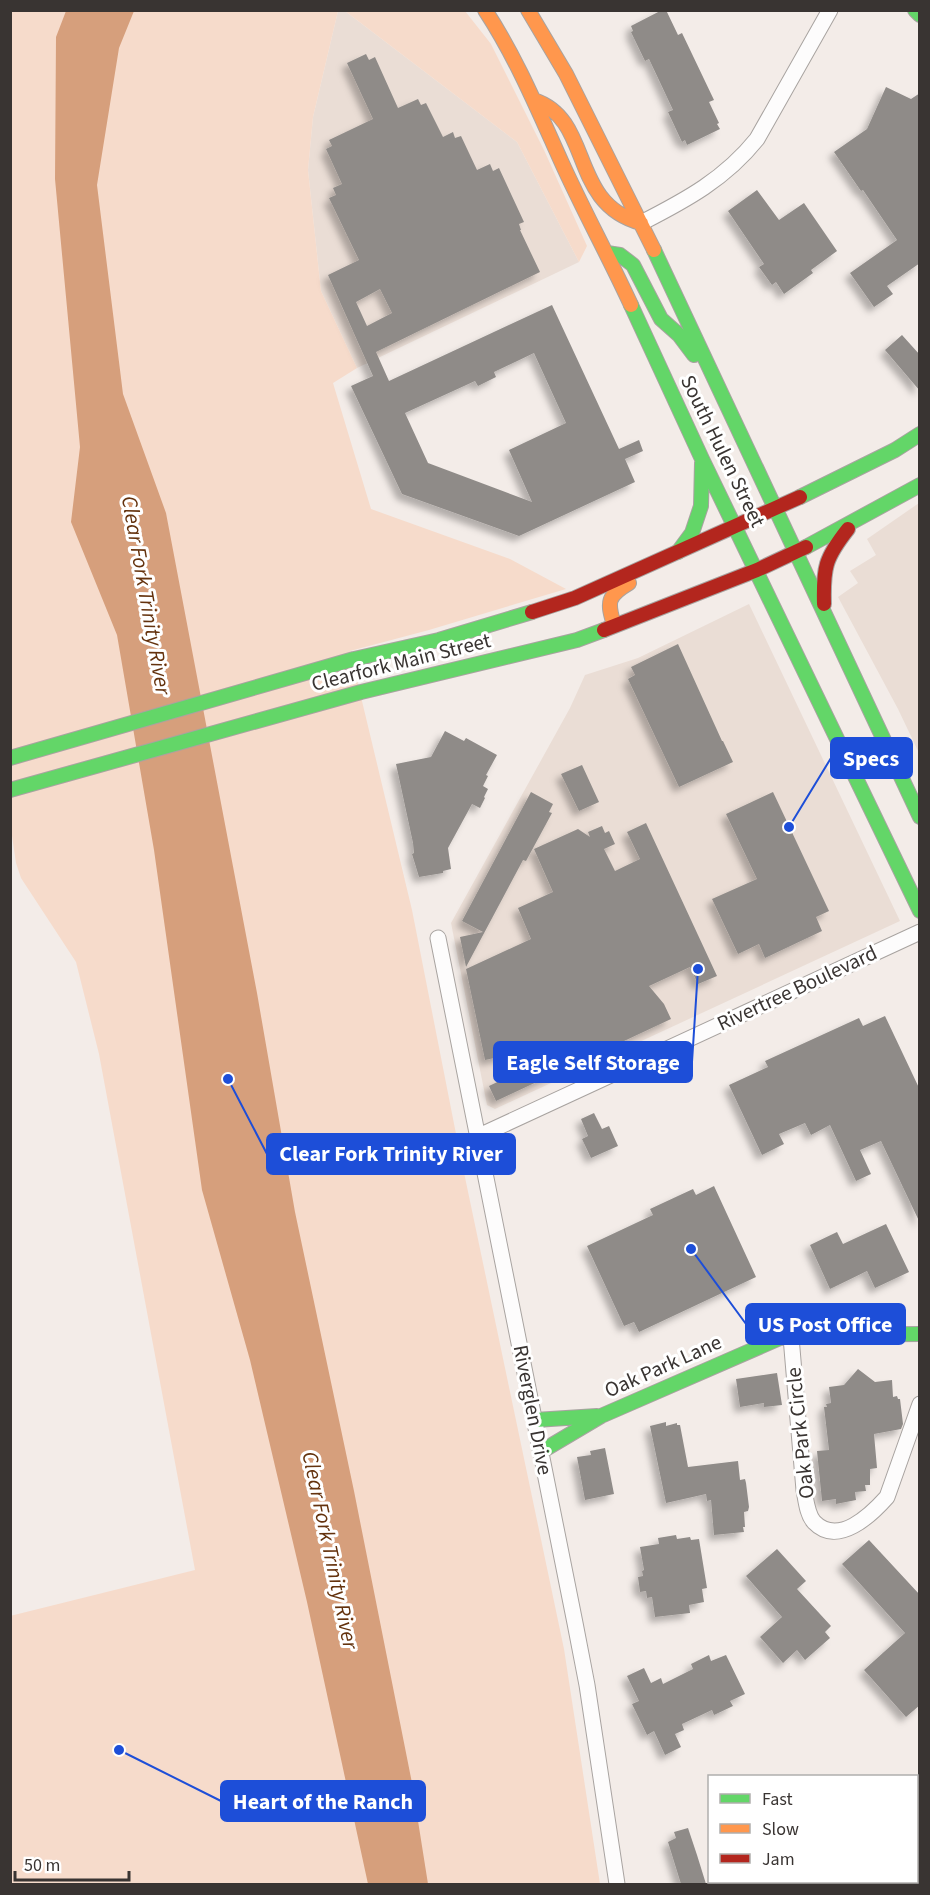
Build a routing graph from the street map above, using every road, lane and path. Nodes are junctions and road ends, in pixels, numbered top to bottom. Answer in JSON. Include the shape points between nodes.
{"nodes":[{"id":1,"x":485,"y":10,"type":"edge"},
{"id":2,"x":528,"y":10,"type":"edge"},
{"id":3,"x":830,"y":10,"type":"edge"},
{"id":4,"x":915,"y":10,"type":"edge"},
{"id":5,"x":920,"y":15,"type":"edge"},
{"id":6,"x":534,"y":100,"type":"junction"},
{"id":7,"x":641,"y":224,"type":"junction"},
{"id":8,"x":607,"y":253,"type":"junction"},
{"id":9,"x":716,"y":384,"type":"junction"},
{"id":10,"x":920,"y":434,"type":"edge"},
{"id":11,"x":702,"y":459,"type":"junction"},
{"id":12,"x":920,"y":485,"type":"edge"},
{"id":13,"x":775,"y":509,"type":"junction"},
{"id":14,"x":855,"y":521,"type":"junction"},
{"id":15,"x":736,"y":527,"type":"junction"},
{"id":16,"x":678,"y":552,"type":"junction"},
{"id":17,"x":795,"y":553,"type":"junction"},
{"id":18,"x":658,"y":561,"type":"junction"},
{"id":19,"x":757,"y":570,"type":"junction"},
{"id":20,"x":824,"y":614,"type":"junction"},
{"id":21,"x":614,"y":625,"type":"junction"},
{"id":22,"x":10,"y":758,"type":"edge"},
{"id":23,"x":10,"y":790,"type":"edge"},
{"id":24,"x":920,"y":817,"type":"edge"},
{"id":25,"x":920,"y":911,"type":"edge"},
{"id":26,"x":920,"y":932,"type":"edge"},
{"id":27,"x":438,"y":938,"type":"dead end"},
{"id":28,"x":478,"y":1136,"type":"junction"},
{"id":29,"x":920,"y":1334,"type":"edge"},
{"id":30,"x":791,"y":1337,"type":"junction"},
{"id":31,"x":920,"y":1404,"type":"edge"},
{"id":32,"x":601,"y":1416,"type":"junction"},
{"id":33,"x":535,"y":1420,"type":"junction"},
{"id":34,"x":542,"y":1451,"type":"junction"},
{"id":35,"x":617,"y":1884,"type":"edge"}],
"edges":[{"from":1,"to":6,"type":"street","name":"South Hulen Street"},
{"from":2,"to":7,"type":"street","name":"South Hulen Street","via":[[566,74]]},
{"from":3,"to":7,"type":"street","via":[[797,72],[744,156],[717,180]]},
{"from":4,"to":5,"type":"street"},
{"from":6,"to":7,"type":"street","via":[[551,107],[567,126],[609,208]]},
{"from":6,"to":8,"type":"street","name":"South Hulen Street"},
{"from":7,"to":9,"type":"street","name":"South Hulen Street"},
{"from":8,"to":9,"type":"street","via":[[620,255],[633,265],[661,319],[679,335]]},
{"from":8,"to":11,"type":"street","name":"South Hulen Street"},
{"from":9,"to":13,"type":"street","name":"South Hulen Street"},
{"from":10,"to":13,"type":"street","name":"Clearfork Main Street"},
{"from":11,"to":15,"type":"street","name":"South Hulen Street"},
{"from":11,"to":16,"type":"street","via":[[701,506],[692,533]]},
{"from":12,"to":14,"type":"street","name":"Clearfork Main Street"},
{"from":13,"to":15,"type":"street","name":"Clearfork Main Street"},
{"from":13,"to":17,"type":"street","name":"South Hulen Street"},
{"from":14,"to":17,"type":"street","name":"Clearfork Main Street"},
{"from":14,"to":20,"type":"street","via":[[832,549],[823,576]]},
{"from":15,"to":16,"type":"street","name":"Clearfork Main Street"},
{"from":15,"to":19,"type":"street","name":"South Hulen Street"},
{"from":16,"to":18,"type":"street","name":"Clearfork Main Street"},
{"from":17,"to":19,"type":"street","name":"Clearfork Main Street"},
{"from":17,"to":20,"type":"street","name":"South Hulen Street"},
{"from":18,"to":21,"type":"street","via":[[610,597],[608,606]]},
{"from":18,"to":22,"type":"street","name":"Clearfork Main Street","via":[[575,598],[496,624],[354,659]]},
{"from":19,"to":21,"type":"street","name":"Clearfork Main Street"},
{"from":19,"to":25,"type":"street","name":"South Hulen Street"},
{"from":20,"to":24,"type":"street","name":"South Hulen Street"},
{"from":21,"to":23,"type":"street","name":"Clearfork Main Street","via":[[577,640],[361,692]]},
{"from":26,"to":28,"type":"street","name":"Rivertree Boulevard"},
{"from":27,"to":28,"type":"street","name":"Riverglen Drive"},
{"from":28,"to":33,"type":"street","name":"Riverglen Drive"},
{"from":29,"to":30,"type":"street","name":"Oak Park Lane"},
{"from":30,"to":31,"type":"street","name":"Oak Park Circle","via":[[804,1490],[809,1514],[826,1529],[837,1531],[859,1523],[887,1497]]},
{"from":30,"to":32,"type":"street","name":"Oak Park Lane","via":[[769,1342]]},
{"from":32,"to":33,"type":"street","name":"Oak Park Lane"},
{"from":32,"to":34,"type":"street","name":"Oak Park Lane"},
{"from":33,"to":34,"type":"street","name":"Riverglen Drive"},
{"from":34,"to":35,"type":"street","name":"Riverglen Drive","via":[[586,1685]]}]}
